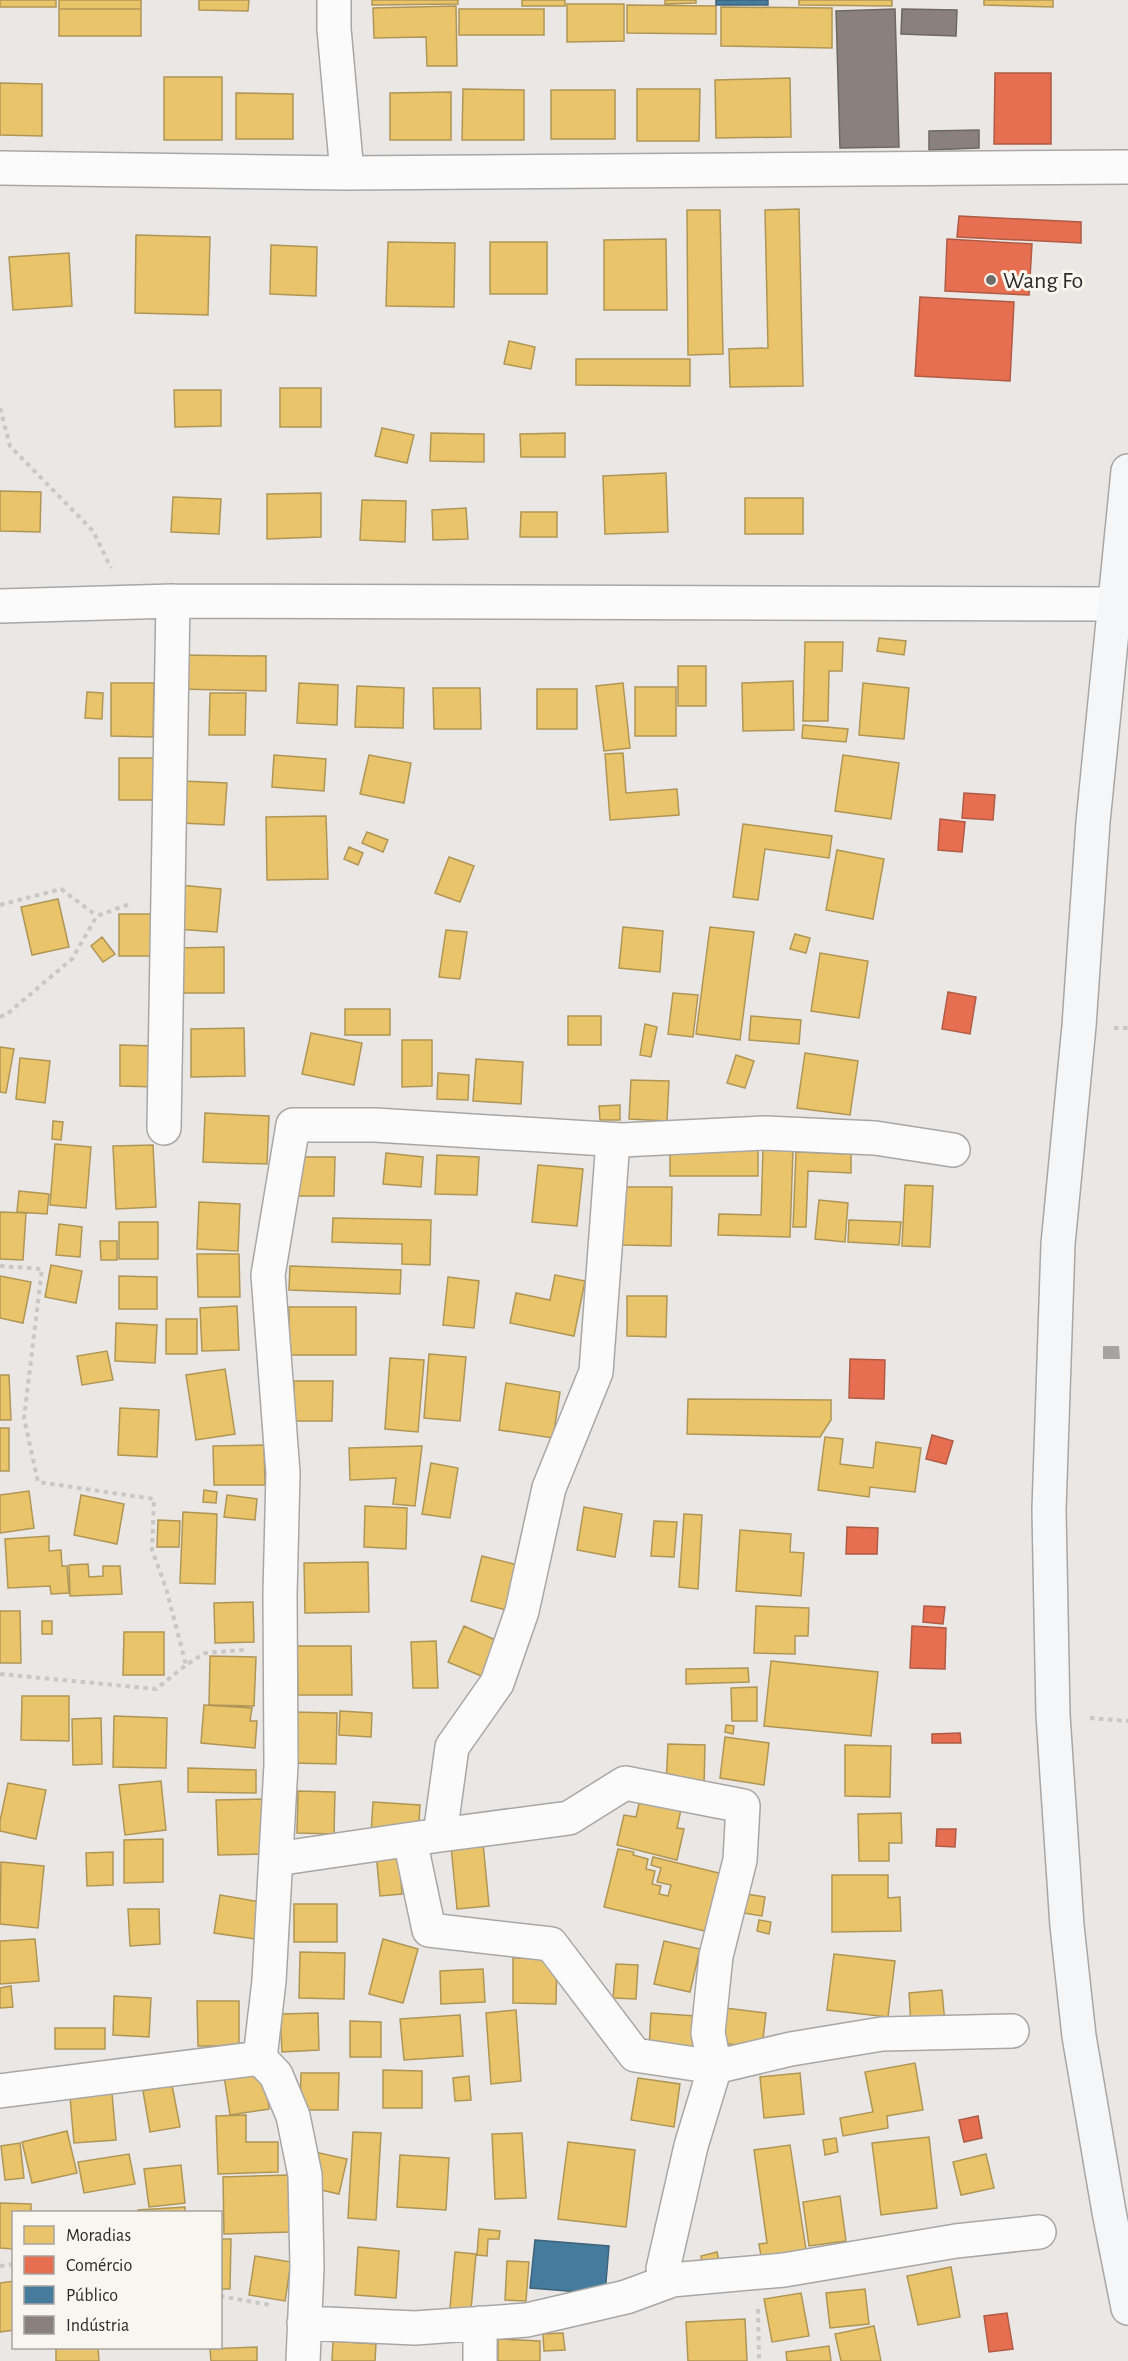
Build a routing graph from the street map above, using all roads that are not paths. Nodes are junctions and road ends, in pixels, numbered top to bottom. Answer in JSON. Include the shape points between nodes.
{"nodes":[{"id":1,"x":334,"y":0,"type":"edge"},
{"id":2,"x":1128,"y":167,"type":"edge"},
{"id":3,"x":0,"y":168,"type":"edge"},
{"id":4,"x":347,"y":173,"type":"junction"},
{"id":5,"x":1128,"y":471,"type":"edge"},
{"id":6,"x":173,"y":601,"type":"junction"},
{"id":7,"x":1115,"y":604,"type":"junction"},
{"id":8,"x":0,"y":606,"type":"edge"},
{"id":9,"x":164,"y":1128,"type":"dead end"},
{"id":10,"x":613,"y":1140,"type":"junction"},
{"id":11,"x":953,"y":1150,"type":"dead end"},
{"id":12,"x":425,"y":1838,"type":"junction"},
{"id":13,"x":276,"y":1858,"type":"junction"},
{"id":14,"x":1012,"y":2031,"type":"dead end"},
{"id":15,"x":260,"y":2058,"type":"junction"},
{"id":16,"x":715,"y":2067,"type":"junction"},
{"id":17,"x":0,"y":2091,"type":"edge"},
{"id":18,"x":1039,"y":2232,"type":"dead end"},
{"id":19,"x":675,"y":2279,"type":"junction"},
{"id":20,"x":1128,"y":2308,"type":"edge"},
{"id":21,"x":304,"y":2320,"type":"junction"},
{"id":22,"x":480,"y":2323,"type":"junction"},
{"id":23,"x":303,"y":2361,"type":"edge"},
{"id":24,"x":480,"y":2361,"type":"edge"}],
"edges":[{"from":1,"to":4,"type":"street"},
{"from":2,"to":4,"type":"street"},
{"from":3,"to":4,"type":"street"},
{"from":5,"to":7,"type":"main road"},
{"from":6,"to":7,"type":"street"},
{"from":6,"to":8,"type":"street"},
{"from":6,"to":9,"type":"street"},
{"from":7,"to":20,"type":"main road","via":[[1058,1244],[1049,1510],[1053,1715],[1067,1926],[1079,2036]]},
{"from":10,"to":11,"type":"street","via":[[765,1133],[875,1138]]},
{"from":10,"to":12,"type":"street","via":[[596,1372],[549,1488],[522,1611],[497,1683],[452,1747]]},
{"from":10,"to":13,"type":"street","via":[[375,1125],[293,1125],[268,1275],[283,1473],[281,1765]]},
{"from":12,"to":13,"type":"street"},
{"from":12,"to":16,"type":"street","via":[[429,1930],[550,1944],[635,2055]]},
{"from":12,"to":16,"type":"street","via":[[569,1818],[625,1784],[743,1806],[740,1860],[716,1956],[708,2033]]},
{"from":13,"to":15,"type":"street"},
{"from":14,"to":16,"type":"street","via":[[882,2034]]},
{"from":15,"to":17,"type":"street"},
{"from":15,"to":21,"type":"street","via":[[276,2075],[293,2116],[305,2175]]},
{"from":16,"to":19,"type":"street","via":[[663,2269],[671,2280]]},
{"from":18,"to":19,"type":"street","via":[[956,2241],[784,2270]]},
{"from":19,"to":22,"type":"street","via":[[626,2297],[527,2320]]},
{"from":21,"to":22,"type":"street","via":[[414,2328]]},
{"from":21,"to":23,"type":"street"},
{"from":22,"to":24,"type":"street"}]}
